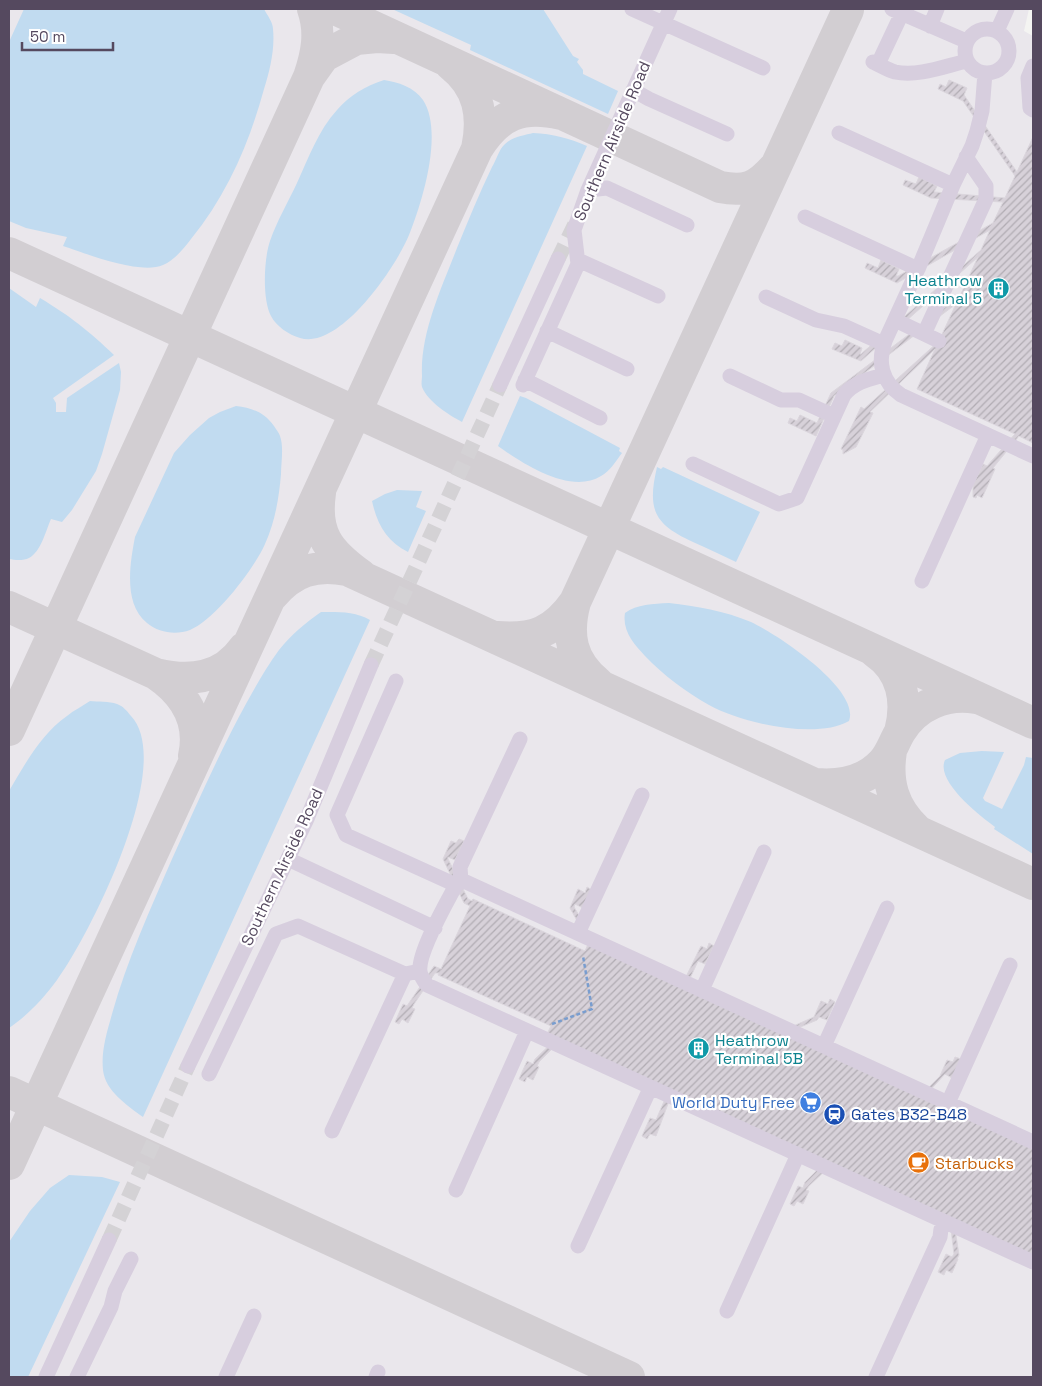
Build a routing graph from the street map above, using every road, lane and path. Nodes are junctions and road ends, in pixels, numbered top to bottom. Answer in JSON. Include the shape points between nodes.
{"nodes":[{"id":1,"x":632,"y":9,"type":"edge"},
{"id":2,"x":937,"y":9,"type":"edge"},
{"id":3,"x":1007,"y":9,"type":"edge"},
{"id":4,"x":897,"y":11,"type":"edge"},
{"id":5,"x":667,"y":15,"type":"edge"},
{"id":6,"x":930,"y":26,"type":"junction"},
{"id":7,"x":997,"y":31,"type":"junction"},
{"id":8,"x":966,"y":41,"type":"junction"},
{"id":9,"x":967,"y":61,"type":"junction"},
{"id":10,"x":1033,"y":66,"type":"edge"},
{"id":11,"x":763,"y":68,"type":"dead end"},
{"id":12,"x":985,"y":73,"type":"junction"},
{"id":13,"x":633,"y":90,"type":"junction"},
{"id":14,"x":1033,"y":110,"type":"edge"},
{"id":15,"x":840,"y":133,"type":"dead end"},
{"id":16,"x":727,"y":134,"type":"dead end"},
{"id":17,"x":966,"y":157,"type":"junction"},
{"id":18,"x":953,"y":185,"type":"junction"},
{"id":19,"x":588,"y":190,"type":"junction"},
{"id":20,"x":805,"y":217,"type":"dead end"},
{"id":21,"x":687,"y":225,"type":"dead end"},
{"id":22,"x":558,"y":259,"type":"tunnel mouth"},
{"id":23,"x":578,"y":260,"type":"junction"},
{"id":24,"x":918,"y":269,"type":"junction"},
{"id":25,"x":658,"y":296,"type":"dead end"},
{"id":26,"x":766,"y":297,"type":"dead end"},
{"id":27,"x":895,"y":320,"type":"junction"},
{"id":28,"x":547,"y":331,"type":"junction"},
{"id":29,"x":924,"y":334,"type":"junction"},
{"id":30,"x":939,"y":341,"type":"dead end"},
{"id":31,"x":884,"y":344,"type":"junction"},
{"id":32,"x":627,"y":368,"type":"dead end"},
{"id":33,"x":884,"y":375,"type":"junction"},
{"id":34,"x":730,"y":376,"type":"dead end"},
{"id":35,"x":500,"y":385,"type":"tunnel mouth"},
{"id":36,"x":834,"y":416,"type":"junction"},
{"id":37,"x":600,"y":418,"type":"dead end"},
{"id":38,"x":988,"y":436,"type":"junction"},
{"id":39,"x":1033,"y":456,"type":"edge"},
{"id":40,"x":693,"y":464,"type":"dead end"},
{"id":41,"x":922,"y":581,"type":"dead end"},
{"id":42,"x":371,"y":665,"type":"tunnel mouth"},
{"id":43,"x":396,"y":682,"type":"dead end"},
{"id":44,"x":520,"y":739,"type":"dead end"},
{"id":45,"x":642,"y":795,"type":"dead end"},
{"id":46,"x":764,"y":852,"type":"dead end"},
{"id":47,"x":288,"y":859,"type":"junction"},
{"id":48,"x":459,"y":883,"type":"junction"},
{"id":49,"x":887,"y":908,"type":"dead end"},
{"id":50,"x":435,"y":928,"type":"junction"},
{"id":51,"x":578,"y":933,"type":"junction"},
{"id":52,"x":583,"y":956,"type":"dead end"},
{"id":53,"x":1010,"y":965,"type":"dead end"},
{"id":54,"x":412,"y":972,"type":"junction"},
{"id":55,"x":702,"y":990,"type":"junction"},
{"id":56,"x":552,"y":1024,"type":"dead end"},
{"id":57,"x":527,"y":1031,"type":"junction"},
{"id":58,"x":824,"y":1046,"type":"junction"},
{"id":59,"x":188,"y":1066,"type":"tunnel mouth"},
{"id":60,"x":209,"y":1074,"type":"dead end"},
{"id":61,"x":648,"y":1093,"type":"dead end"},
{"id":62,"x":948,"y":1103,"type":"junction"},
{"id":63,"x":332,"y":1131,"type":"dead end"},
{"id":64,"x":1033,"y":1142,"type":"edge"},
{"id":65,"x":795,"y":1161,"type":"dead end"},
{"id":66,"x":456,"y":1190,"type":"dead end"},
{"id":67,"x":941,"y":1229,"type":"dead end"},
{"id":68,"x":109,"y":1240,"type":"tunnel mouth"},
{"id":69,"x":578,"y":1246,"type":"dead end"},
{"id":70,"x":131,"y":1259,"type":"dead end"},
{"id":71,"x":1033,"y":1262,"type":"edge"},
{"id":72,"x":727,"y":1311,"type":"dead end"},
{"id":73,"x":254,"y":1316,"type":"dead end"},
{"id":74,"x":46,"y":1377,"type":"edge"},
{"id":75,"x":77,"y":1377,"type":"edge"},
{"id":76,"x":226,"y":1377,"type":"edge"},
{"id":77,"x":876,"y":1377,"type":"edge"}],
"edges":[{"from":1,"to":5,"type":"street"},
{"from":2,"to":6,"type":"street"},
{"from":3,"to":7,"type":"street"},
{"from":4,"to":6,"type":"street"},
{"from":4,"to":9,"type":"street","via":[[875,63],[893,72],[917,72]]},
{"from":5,"to":11,"type":"street"},
{"from":5,"to":13,"type":"street","name":"Southern Airside Road"},
{"from":6,"to":8,"type":"street"},
{"from":7,"to":8,"type":"street","via":[[977,30]]},
{"from":7,"to":12,"type":"street","via":[[1007,42],[1008,57],[1000,69]]},
{"from":8,"to":9,"type":"street","via":[[964,54]]},
{"from":9,"to":12,"type":"street"},
{"from":10,"to":14,"type":"street","via":[[1028,78],[1030,108]]},
{"from":12,"to":17,"type":"street","via":[[977,131]]},
{"from":13,"to":16,"type":"street"},
{"from":13,"to":19,"type":"street","name":"Southern Airside Road"},
{"from":15,"to":18,"type":"street"},
{"from":17,"to":18,"type":"street"},
{"from":17,"to":29,"type":"street","via":[[986,186],[986,199]]},
{"from":18,"to":24,"type":"street"},
{"from":19,"to":21,"type":"street","via":[[607,188]]},
{"from":19,"to":23,"type":"street","name":"Southern Airside Road","via":[[574,230]]},
{"from":20,"to":24,"type":"street"},
{"from":22,"to":35,"type":"street"},
{"from":23,"to":25,"type":"street"},
{"from":23,"to":28,"type":"street","name":"Southern Airside Road"},
{"from":24,"to":27,"type":"street"},
{"from":26,"to":31,"type":"street","via":[[816,320],[844,326]]},
{"from":27,"to":29,"type":"street"},
{"from":27,"to":31,"type":"street"},
{"from":28,"to":32,"type":"street"},
{"from":28,"to":37,"type":"street","name":"Southern Airside Road","via":[[524,383]]},
{"from":29,"to":30,"type":"street"},
{"from":31,"to":33,"type":"street","via":[[880,357]]},
{"from":33,"to":36,"type":"street","via":[[849,390]]},
{"from":33,"to":38,"type":"street","via":[[901,395]]},
{"from":34,"to":36,"type":"street","via":[[781,400],[799,400]]},
{"from":36,"to":40,"type":"street","via":[[797,498],[779,504]]},
{"from":38,"to":39,"type":"street"},
{"from":38,"to":41,"type":"street"},
{"from":42,"to":47,"type":"street","name":"Southern Airside Road"},
{"from":43,"to":48,"type":"street","via":[[338,815],[346,835]]},
{"from":44,"to":48,"type":"street","via":[[460,867]]},
{"from":45,"to":51,"type":"street"},
{"from":46,"to":55,"type":"street"},
{"from":47,"to":50,"type":"street"},
{"from":47,"to":59,"type":"street","name":"Southern Airside Road"},
{"from":48,"to":50,"type":"street"},
{"from":48,"to":51,"type":"street","via":[[474,885]]},
{"from":49,"to":58,"type":"street"},
{"from":50,"to":54,"type":"street"},
{"from":51,"to":55,"type":"street"},
{"from":52,"to":56,"type":"path","via":[[592,1009]]},
{"from":53,"to":62,"type":"street"},
{"from":54,"to":57,"type":"street","via":[[428,986]]},
{"from":54,"to":60,"type":"street","via":[[298,926],[276,934]]},
{"from":54,"to":63,"type":"street"},
{"from":55,"to":58,"type":"street"},
{"from":57,"to":66,"type":"street"},
{"from":57,"to":71,"type":"street"},
{"from":58,"to":62,"type":"street"},
{"from":61,"to":69,"type":"street"},
{"from":62,"to":64,"type":"street"},
{"from":65,"to":72,"type":"street"},
{"from":67,"to":77,"type":"street"},
{"from":68,"to":74,"type":"street"},
{"from":70,"to":75,"type":"street"},
{"from":73,"to":76,"type":"street"}]}
